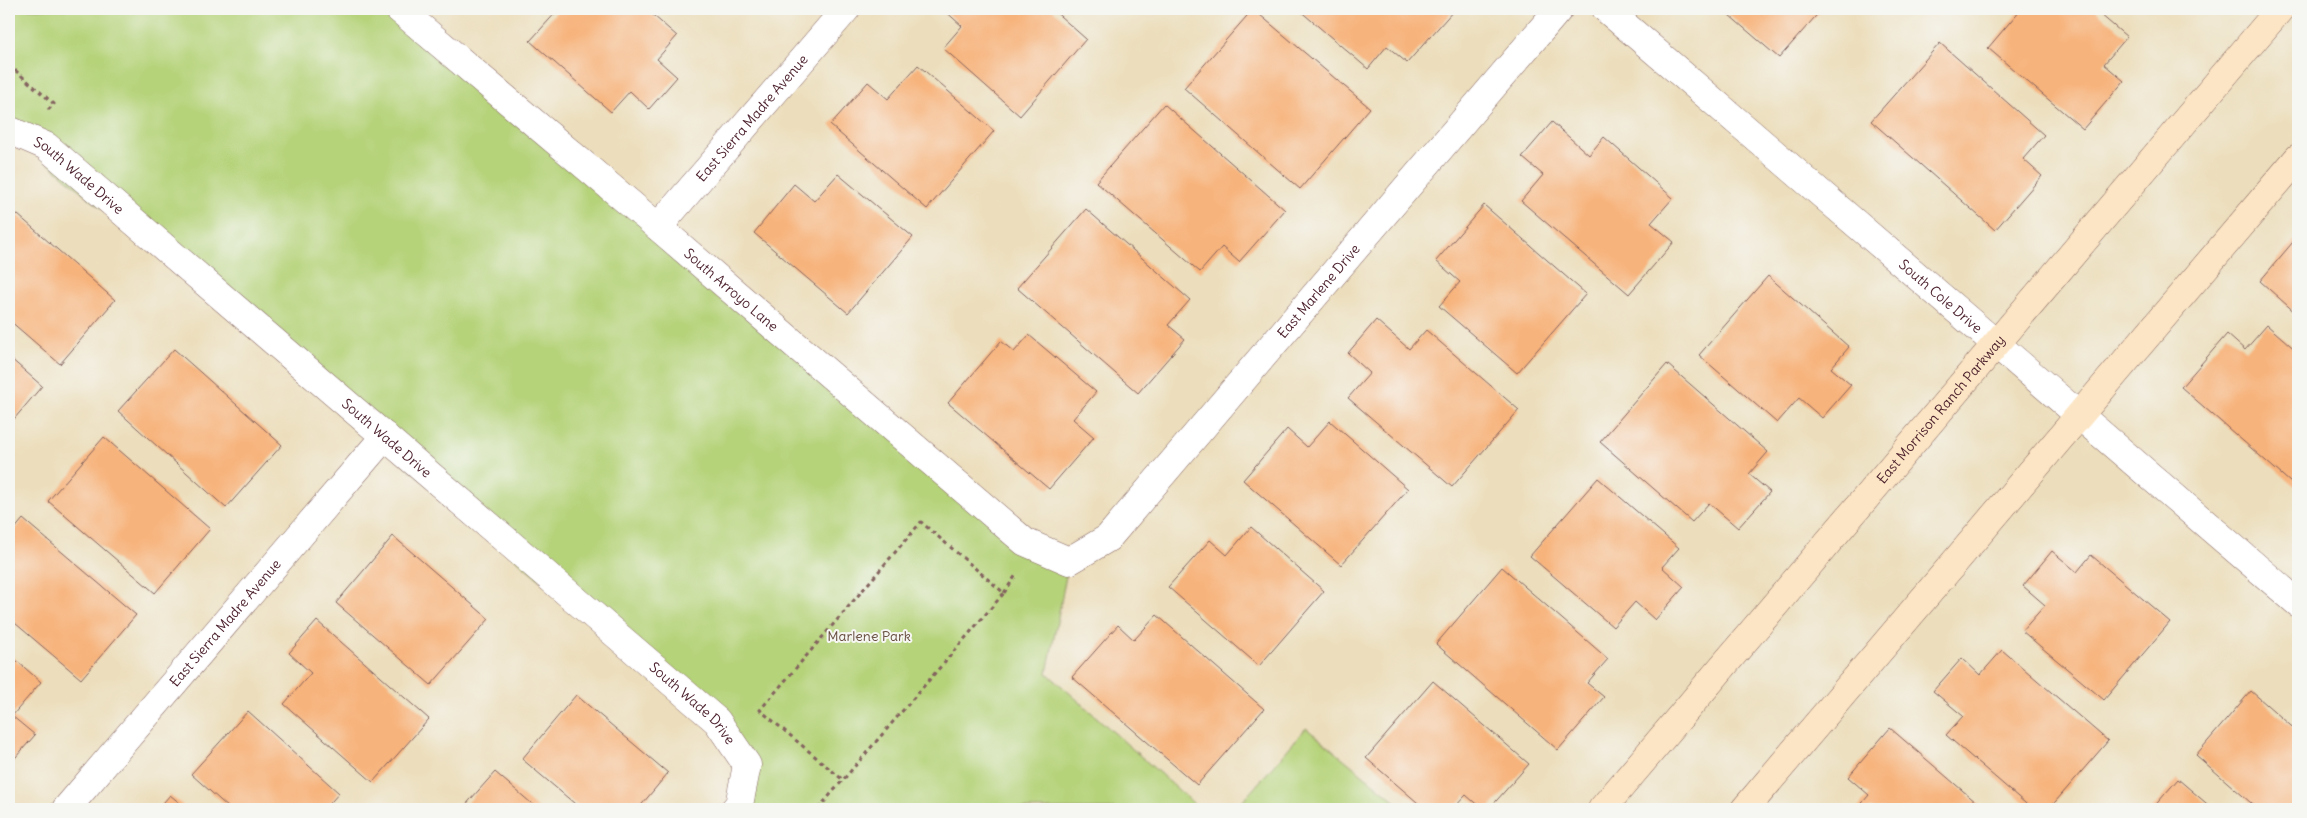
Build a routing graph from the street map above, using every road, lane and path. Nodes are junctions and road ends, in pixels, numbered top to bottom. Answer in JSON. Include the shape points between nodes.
{"nodes":[{"id":1,"x":399,"y":9,"type":"edge"},
{"id":2,"x":846,"y":9,"type":"edge"},
{"id":3,"x":1559,"y":9,"type":"edge"},
{"id":4,"x":1606,"y":9,"type":"edge"},
{"id":5,"x":2280,"y":9,"type":"edge"},
{"id":6,"x":9,"y":15,"type":"edge"},
{"id":7,"x":9,"y":19,"type":"edge"},
{"id":8,"x":9,"y":65,"type":"edge"},
{"id":9,"x":17,"y":133,"type":"edge"},
{"id":10,"x":2298,"y":158,"type":"edge"},
{"id":11,"x":658,"y":227,"type":"junction"},
{"id":12,"x":1997,"y":343,"type":"junction"},
{"id":13,"x":2080,"y":414,"type":"junction"},
{"id":14,"x":385,"y":436,"type":"junction"},
{"id":15,"x":1069,"y":561,"type":"joint"},
{"id":16,"x":2298,"y":603,"type":"edge"},
{"id":17,"x":843,"y":780,"type":"junction"},
{"id":18,"x":66,"y":809,"type":"edge"},
{"id":19,"x":735,"y":809,"type":"edge"},
{"id":20,"x":818,"y":809,"type":"edge"},
{"id":21,"x":1602,"y":809,"type":"edge"},
{"id":22,"x":1744,"y":809,"type":"edge"}],
"edges":[{"from":1,"to":11,"type":"street","name":"South Arroyo Lane"},
{"from":2,"to":11,"type":"street","name":"East Sierra Madre Avenue"},
{"from":3,"to":15,"type":"street","name":"East Marlene Drive","via":[[1108,538]]},
{"from":4,"to":12,"type":"street","name":"South Cole Drive"},
{"from":5,"to":12,"type":"street","name":"East Morrison Ranch Parkway"},
{"from":6,"to":7,"type":"path"},
{"from":8,"to":9,"type":"path","via":[[54,104]]},
{"from":9,"to":14,"type":"street","name":"South Wade Drive","via":[[46,146]]},
{"from":10,"to":13,"type":"street"},
{"from":11,"to":15,"type":"street","name":"South Arroyo Lane","via":[[1025,542]]},
{"from":12,"to":13,"type":"street","name":"South Cole Drive"},
{"from":12,"to":21,"type":"street","name":"East Morrison Ranch Parkway"},
{"from":13,"to":16,"type":"street","name":"South Cole Drive"},
{"from":13,"to":22,"type":"street"},
{"from":14,"to":18,"type":"street","name":"East Sierra Madre Avenue"},
{"from":14,"to":19,"type":"street","name":"South Wade Drive","via":[[717,721],[746,765],[739,805]]},
{"from":17,"to":17,"type":"path","via":[[1004,593],[921,522],[760,710]]},
{"from":17,"to":20,"type":"path"}]}
